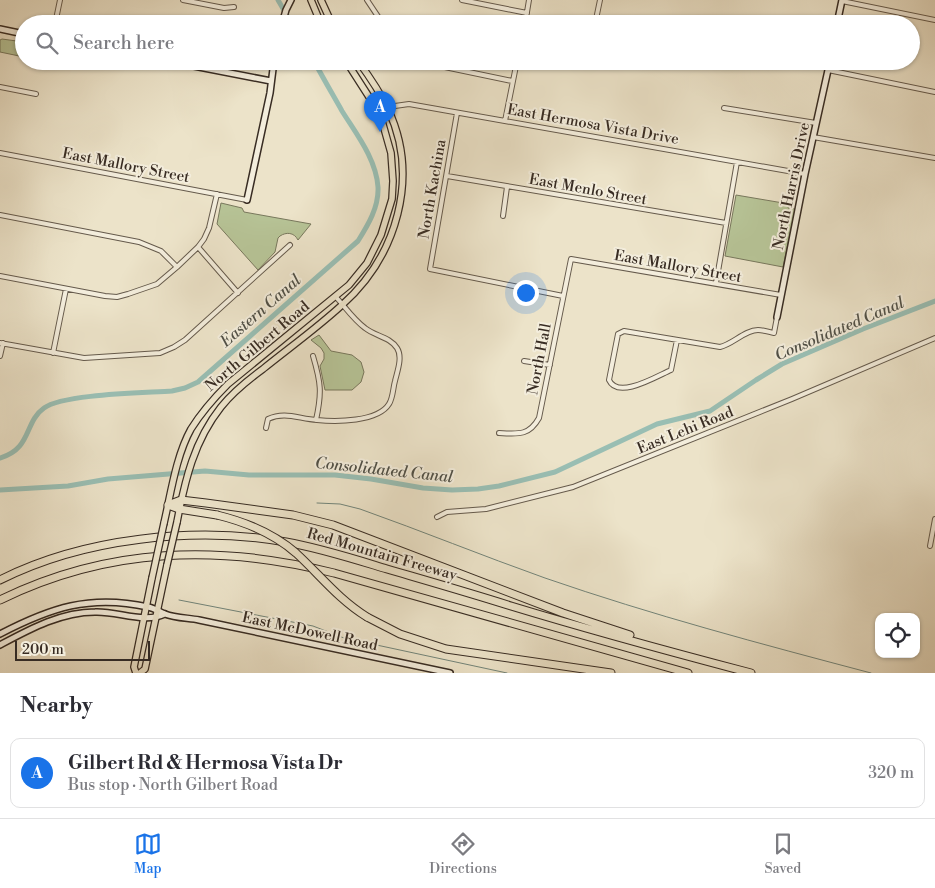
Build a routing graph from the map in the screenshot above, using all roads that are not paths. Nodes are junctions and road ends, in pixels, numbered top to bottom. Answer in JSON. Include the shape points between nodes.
{"nodes":[{"id":1,"x":60,"y":0,"type":"edge"},
{"id":2,"x":183,"y":0,"type":"edge"},
{"id":3,"x":310,"y":0,"type":"edge"},
{"id":4,"x":321,"y":0,"type":"edge"},
{"id":5,"x":367,"y":0,"type":"edge"},
{"id":6,"x":462,"y":0,"type":"edge"},
{"id":7,"x":529,"y":0,"type":"edge"},
{"id":8,"x":600,"y":0,"type":"edge"},
{"id":9,"x":842,"y":1,"type":"edge"},
{"id":10,"x":290,"y":2,"type":"edge"},
{"id":11,"x":234,"y":7,"type":"dead end"},
{"id":12,"x":527,"y":13,"type":"joint"},
{"id":13,"x":57,"y":15,"type":"edge"},
{"id":14,"x":285,"y":15,"type":"edge"},
{"id":15,"x":317,"y":15,"type":"edge"},
{"id":16,"x":328,"y":15,"type":"edge"},
{"id":17,"x":377,"y":15,"type":"edge"},
{"id":18,"x":597,"y":15,"type":"edge"},
{"id":19,"x":839,"y":15,"type":"edge"},
{"id":20,"x":911,"y":15,"type":"edge"},
{"id":21,"x":920,"y":17,"type":"edge"},
{"id":22,"x":935,"y":20,"type":"edge"},
{"id":23,"x":0,"y":29,"type":"edge"},
{"id":24,"x":15,"y":32,"type":"edge"},
{"id":25,"x":214,"y":70,"type":"edge"},
{"id":26,"x":273,"y":70,"type":"edge"},
{"id":27,"x":352,"y":70,"type":"edge"},
{"id":28,"x":364,"y":70,"type":"edge"},
{"id":29,"x":459,"y":70,"type":"edge"},
{"id":30,"x":515,"y":70,"type":"edge"},
{"id":31,"x":828,"y":70,"type":"joint"},
{"id":32,"x":271,"y":81,"type":"junction"},
{"id":33,"x":512,"y":81,"type":"junction"},
{"id":34,"x":0,"y":87,"type":"edge"},
{"id":35,"x":935,"y":92,"type":"edge"},
{"id":36,"x":36,"y":94,"type":"dead end"},
{"id":37,"x":724,"y":108,"type":"dead end"},
{"id":38,"x":388,"y":109,"type":"junction"},
{"id":39,"x":457,"y":112,"type":"junction"},
{"id":40,"x":380,"y":114,"type":"junction"},
{"id":41,"x":505,"y":121,"type":"junction"},
{"id":42,"x":816,"y":123,"type":"junction"},
{"id":43,"x":813,"y":138,"type":"junction"},
{"id":44,"x":0,"y":153,"type":"edge"},
{"id":45,"x":935,"y":158,"type":"edge"},
{"id":46,"x":737,"y":162,"type":"junction"},
{"id":47,"x":805,"y":174,"type":"junction"},
{"id":48,"x":447,"y":176,"type":"junction"},
{"id":49,"x":508,"y":186,"type":"junction"},
{"id":50,"x":217,"y":194,"type":"junction"},
{"id":51,"x":247,"y":200,"type":"joint"},
{"id":52,"x":0,"y":215,"type":"edge"},
{"id":53,"x":503,"y":216,"type":"dead end"},
{"id":54,"x":726,"y":223,"type":"junction"},
{"id":55,"x":290,"y":245,"type":"dead end"},
{"id":56,"x":198,"y":247,"type":"junction"},
{"id":57,"x":571,"y":259,"type":"joint"},
{"id":58,"x":176,"y":267,"type":"junction"},
{"id":59,"x":0,"y":276,"type":"edge"},
{"id":60,"x":716,"y":283,"type":"junction"},
{"id":61,"x":66,"y":289,"type":"junction"},
{"id":62,"x":238,"y":293,"type":"junction"},
{"id":63,"x":781,"y":295,"type":"junction"},
{"id":64,"x":563,"y":296,"type":"junction"},
{"id":65,"x":336,"y":297,"type":"junction"},
{"id":66,"x":343,"y":305,"type":"junction"},
{"id":67,"x":778,"y":317,"type":"joint"},
{"id":68,"x":935,"y":338,"type":"edge"},
{"id":69,"x":678,"y":340,"type":"junction"},
{"id":70,"x":1,"y":343,"type":"edge"},
{"id":71,"x":53,"y":352,"type":"junction"},
{"id":72,"x":0,"y":356,"type":"edge"},
{"id":73,"x":313,"y":356,"type":"dead end"},
{"id":74,"x":524,"y":361,"type":"dead end"},
{"id":75,"x":550,"y":365,"type":"junction"},
{"id":76,"x":316,"y":420,"type":"junction"},
{"id":77,"x":266,"y":428,"type":"dead end"},
{"id":78,"x":499,"y":434,"type":"dead end"},
{"id":79,"x":180,"y":500,"type":"junction"},
{"id":80,"x":168,"y":505,"type":"junction"},
{"id":81,"x":179,"y":509,"type":"junction"},
{"id":82,"x":436,"y":517,"type":"dead end"},
{"id":83,"x":935,"y":519,"type":"edge"},
{"id":84,"x":930,"y":546,"type":"dead end"},
{"id":85,"x":0,"y":580,"type":"edge"},
{"id":86,"x":0,"y":600,"type":"edge"},
{"id":87,"x":146,"y":606,"type":"junction"},
{"id":88,"x":158,"y":609,"type":"junction"},
{"id":89,"x":164,"y":614,"type":"junction"},
{"id":90,"x":144,"y":617,"type":"junction"},
{"id":91,"x":156,"y":619,"type":"junction"},
{"id":92,"x":0,"y":634,"type":"edge"},
{"id":93,"x":0,"y":645,"type":"edge"},
{"id":94,"x":671,"y":652,"type":"junction"},
{"id":95,"x":138,"y":673,"type":"edge"},
{"id":96,"x":450,"y":673,"type":"edge"},
{"id":97,"x":611,"y":673,"type":"edge"},
{"id":98,"x":688,"y":673,"type":"edge"},
{"id":99,"x":751,"y":673,"type":"edge"}],
"edges":[{"from":1,"to":13,"type":"street"},
{"from":2,"to":11,"type":"street"},
{"from":3,"to":15,"type":"main road"},
{"from":4,"to":16,"type":"main road"},
{"from":5,"to":17,"type":"street"},
{"from":6,"to":12,"type":"street"},
{"from":7,"to":12,"type":"street"},
{"from":8,"to":18,"type":"street"},
{"from":9,"to":19,"type":"street"},
{"from":9,"to":20,"type":"street"},
{"from":10,"to":14,"type":"street"},
{"from":21,"to":22,"type":"street"},
{"from":23,"to":24,"type":"street"},
{"from":25,"to":32,"type":"street"},
{"from":26,"to":32,"type":"street"},
{"from":27,"to":40,"type":"main road","name":"North Gilbert Road"},
{"from":28,"to":38,"type":"main road","name":"North Gilbert Road"},
{"from":29,"to":33,"type":"street"},
{"from":30,"to":33,"type":"street"},
{"from":31,"to":35,"type":"street"},
{"from":31,"to":42,"type":"street","name":"North Harris Drive"},
{"from":32,"to":51,"type":"street"},
{"from":33,"to":41,"type":"street"},
{"from":34,"to":36,"type":"street"},
{"from":37,"to":42,"type":"street"},
{"from":38,"to":39,"type":"street","name":"East Hermosa Vista Drive","via":[[410,104]]},
{"from":38,"to":40,"type":"street","name":"East Hermosa Vista Drive"},
{"from":38,"to":66,"type":"main road","name":"North Gilbert Road","via":[[401,157],[398,212],[389,243],[380,259]]},
{"from":39,"to":41,"type":"street","name":"East Hermosa Vista Drive"},
{"from":39,"to":48,"type":"street","name":"North Kachina"},
{"from":40,"to":65,"type":"main road","name":"North Gilbert Road","via":[[392,167],[392,199],[387,220],[366,263]]},
{"from":41,"to":46,"type":"street","name":"East Hermosa Vista Drive"},
{"from":42,"to":43,"type":"street","name":"North Harris Drive"},
{"from":43,"to":45,"type":"street"},
{"from":43,"to":47,"type":"street","name":"North Harris Drive"},
{"from":44,"to":50,"type":"street","name":"East Mallory Street"},
{"from":46,"to":47,"type":"street","name":"East Hermosa Vista Drive"},
{"from":46,"to":54,"type":"street"},
{"from":47,"to":63,"type":"street","name":"North Harris Drive"},
{"from":48,"to":49,"type":"street","name":"East Menlo Street"},
{"from":48,"to":64,"type":"street","name":"North Kachina","via":[[430,268]]},
{"from":49,"to":53,"type":"street"},
{"from":49,"to":54,"type":"street","name":"East Menlo Street"},
{"from":50,"to":51,"type":"street","name":"East Mallory Street"},
{"from":50,"to":56,"type":"street","via":[[209,228]]},
{"from":52,"to":58,"type":"street","via":[[139,242],[162,251]]},
{"from":54,"to":60,"type":"street"},
{"from":55,"to":62,"type":"street"},
{"from":56,"to":58,"type":"street"},
{"from":56,"to":62,"type":"street"},
{"from":57,"to":60,"type":"street","name":"East Mallory Street"},
{"from":57,"to":64,"type":"street","name":"North Hall"},
{"from":58,"to":61,"type":"street","via":[[157,284],[117,297]]},
{"from":59,"to":61,"type":"street"},
{"from":60,"to":63,"type":"street","name":"East Mallory Street"},
{"from":61,"to":71,"type":"street"},
{"from":62,"to":71,"type":"street","via":[[185,340],[160,353],[84,358]]},
{"from":63,"to":67,"type":"street","name":"North Harris Drive"},
{"from":64,"to":75,"type":"street","name":"North Hall"},
{"from":65,"to":66,"type":"street"},
{"from":65,"to":80,"type":"main road","name":"North Gilbert Road","via":[[218,394],[192,429]]},
{"from":66,"to":76,"type":"street","via":[[365,329],[390,340],[399,351],[390,402],[378,414],[349,420]]},
{"from":66,"to":79,"type":"main road","name":"North Gilbert Road","via":[[233,393],[220,408],[192,459]]},
{"from":67,"to":69,"type":"street","via":[[774,333],[750,332],[726,346]]},
{"from":68,"to":82,"type":"street","name":"East Lehi Road","via":[[573,487],[486,509],[447,512]]},
{"from":69,"to":69,"type":"street","via":[[624,331],[618,334],[610,384],[629,389],[671,370]]},
{"from":70,"to":71,"type":"street"},
{"from":70,"to":72,"type":"street"},
{"from":73,"to":76,"type":"street","via":[[321,386]]},
{"from":74,"to":75,"type":"street"},
{"from":75,"to":78,"type":"street","name":"North Hall","via":[[539,418],[534,427],[518,434]]},
{"from":76,"to":77,"type":"street","via":[[276,415],[268,419]]},
{"from":79,"to":80,"type":"highway"},
{"from":79,"to":81,"type":"main road","name":"North Gilbert Road"},
{"from":79,"to":94,"type":"highway","via":[[270,512],[333,526],[563,613],[652,642]]},
{"from":80,"to":81,"type":"highway"},
{"from":80,"to":87,"type":"main road","name":"North Gilbert Road","bridge":true},
{"from":81,"to":88,"type":"main road","name":"North Gilbert Road","bridge":true},
{"from":81,"to":97,"type":"highway","bridge":true,"via":[[217,514],[274,537],[294,552],[338,596],[367,617],[400,634],[446,649]]},
{"from":83,"to":84,"type":"street"},
{"from":85,"to":94,"type":"highway","name":"Red Mountain Freeway","via":[[52,560],[112,544],[162,537],[267,539],[340,555]]},
{"from":86,"to":98,"type":"highway","via":[[88,567],[136,558],[180,554],[245,556],[326,571]]},
{"from":87,"to":88,"type":"street"},
{"from":87,"to":90,"type":"main road","name":"North Gilbert Road"},
{"from":87,"to":92,"type":"street","via":[[108,602],[79,604],[47,612]]},
{"from":88,"to":89,"type":"street"},
{"from":88,"to":91,"type":"main road","name":"North Gilbert Road"},
{"from":89,"to":91,"type":"street"},
{"from":89,"to":96,"type":"street","name":"East McDowell Road"},
{"from":90,"to":91,"type":"street"},
{"from":90,"to":93,"type":"street","via":[[108,612],[82,613],[38,626]]},
{"from":90,"to":95,"type":"main road","name":"North Gilbert Road","via":[[134,667]]},
{"from":91,"to":95,"type":"main road","name":"North Gilbert Road","via":[[145,669]]},
{"from":94,"to":99,"type":"highway","name":"Red Mountain Freeway"}]}
